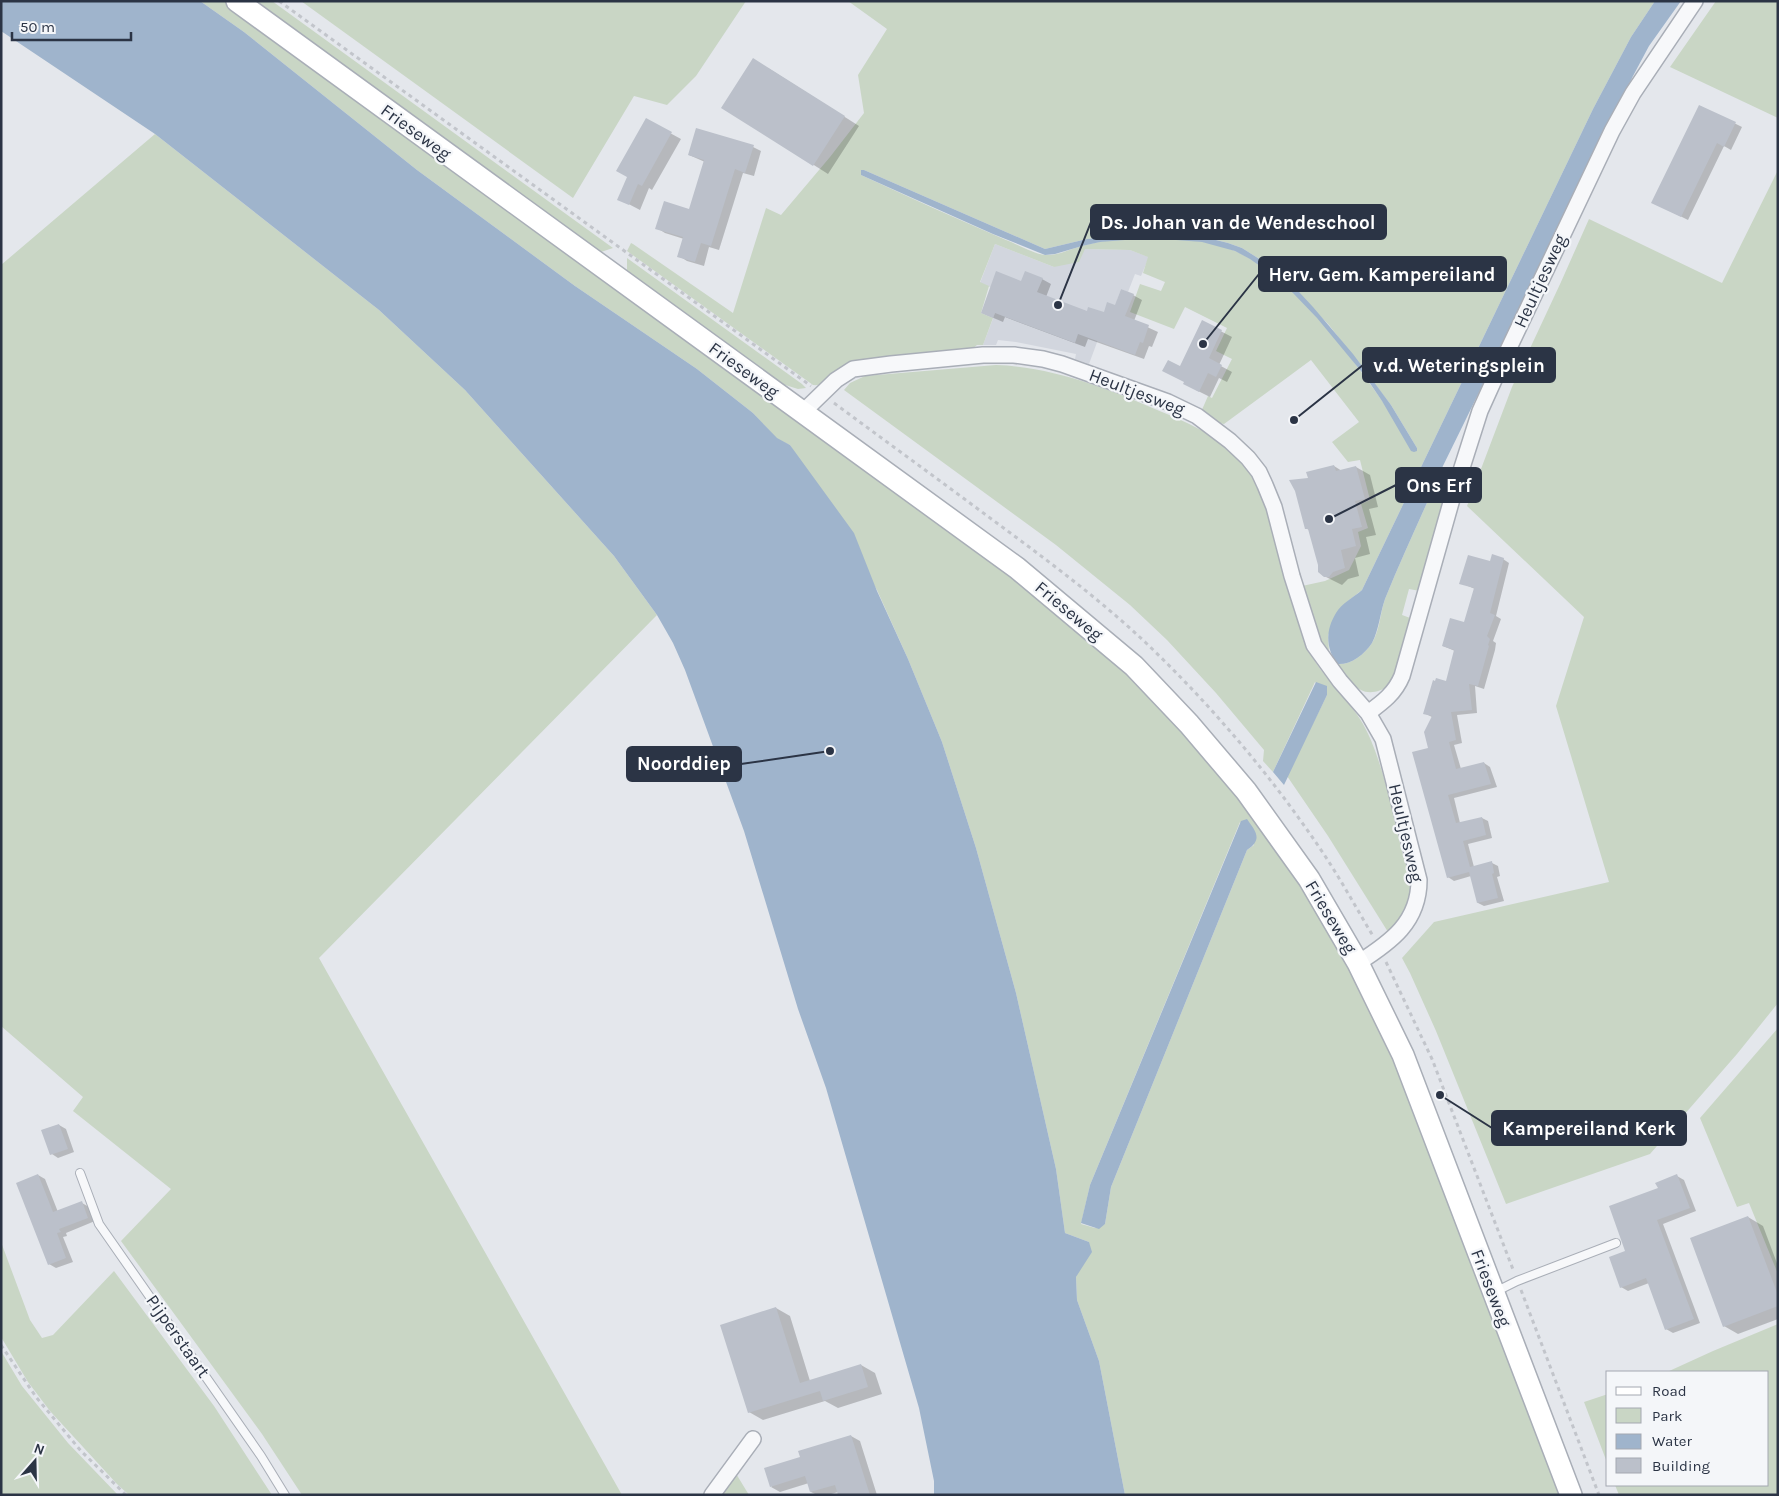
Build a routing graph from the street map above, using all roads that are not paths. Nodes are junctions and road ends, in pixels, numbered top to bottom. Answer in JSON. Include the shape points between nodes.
{"nodes":[{"id":1,"x":237,"y":1,"type":"edge"},
{"id":2,"x":1696,"y":1,"type":"edge"},
{"id":3,"x":803,"y":412,"type":"junction"},
{"id":4,"x":1368,"y":713,"type":"junction"},
{"id":5,"x":1358,"y":963,"type":"junction"},
{"id":6,"x":80,"y":1173,"type":"dead end"},
{"id":7,"x":1616,"y":1243,"type":"dead end"},
{"id":8,"x":1490,"y":1294,"type":"junction"},
{"id":9,"x":753,"y":1439,"type":"dead end"},
{"id":10,"x":285,"y":1495,"type":"edge"},
{"id":11,"x":712,"y":1495,"type":"edge"},
{"id":12,"x":1571,"y":1495,"type":"edge"}],
"edges":[{"from":1,"to":3,"type":"main road","name":"Frieseweg"},
{"from":2,"to":4,"type":"street","name":"Heultjesweg","via":[[1633,93],[1612,131],[1499,368],[1465,454],[1402,676],[1396,689]]},
{"from":3,"to":4,"type":"street","name":"Heultjesweg","via":[[836,380],[853,369],[984,355],[1014,355],[1062,364],[1168,402],[1197,416],[1230,441],[1258,472],[1274,507],[1314,645]]},
{"from":3,"to":5,"type":"main road","name":"Frieseweg","via":[[1017,568],[1134,666],[1246,791],[1309,879]]},
{"from":4,"to":5,"type":"street","name":"Heultjesweg","via":[[1383,739],[1419,880],[1419,892],[1405,926],[1380,949]]},
{"from":5,"to":8,"type":"main road","name":"Frieseweg","via":[[1403,1055]]},
{"from":6,"to":10,"type":"lane","name":"Pijperstaart","via":[[99,1224]]},
{"from":7,"to":8,"type":"lane"},
{"from":8,"to":12,"type":"main road","name":"Frieseweg"},
{"from":9,"to":11,"type":"street"}]}
